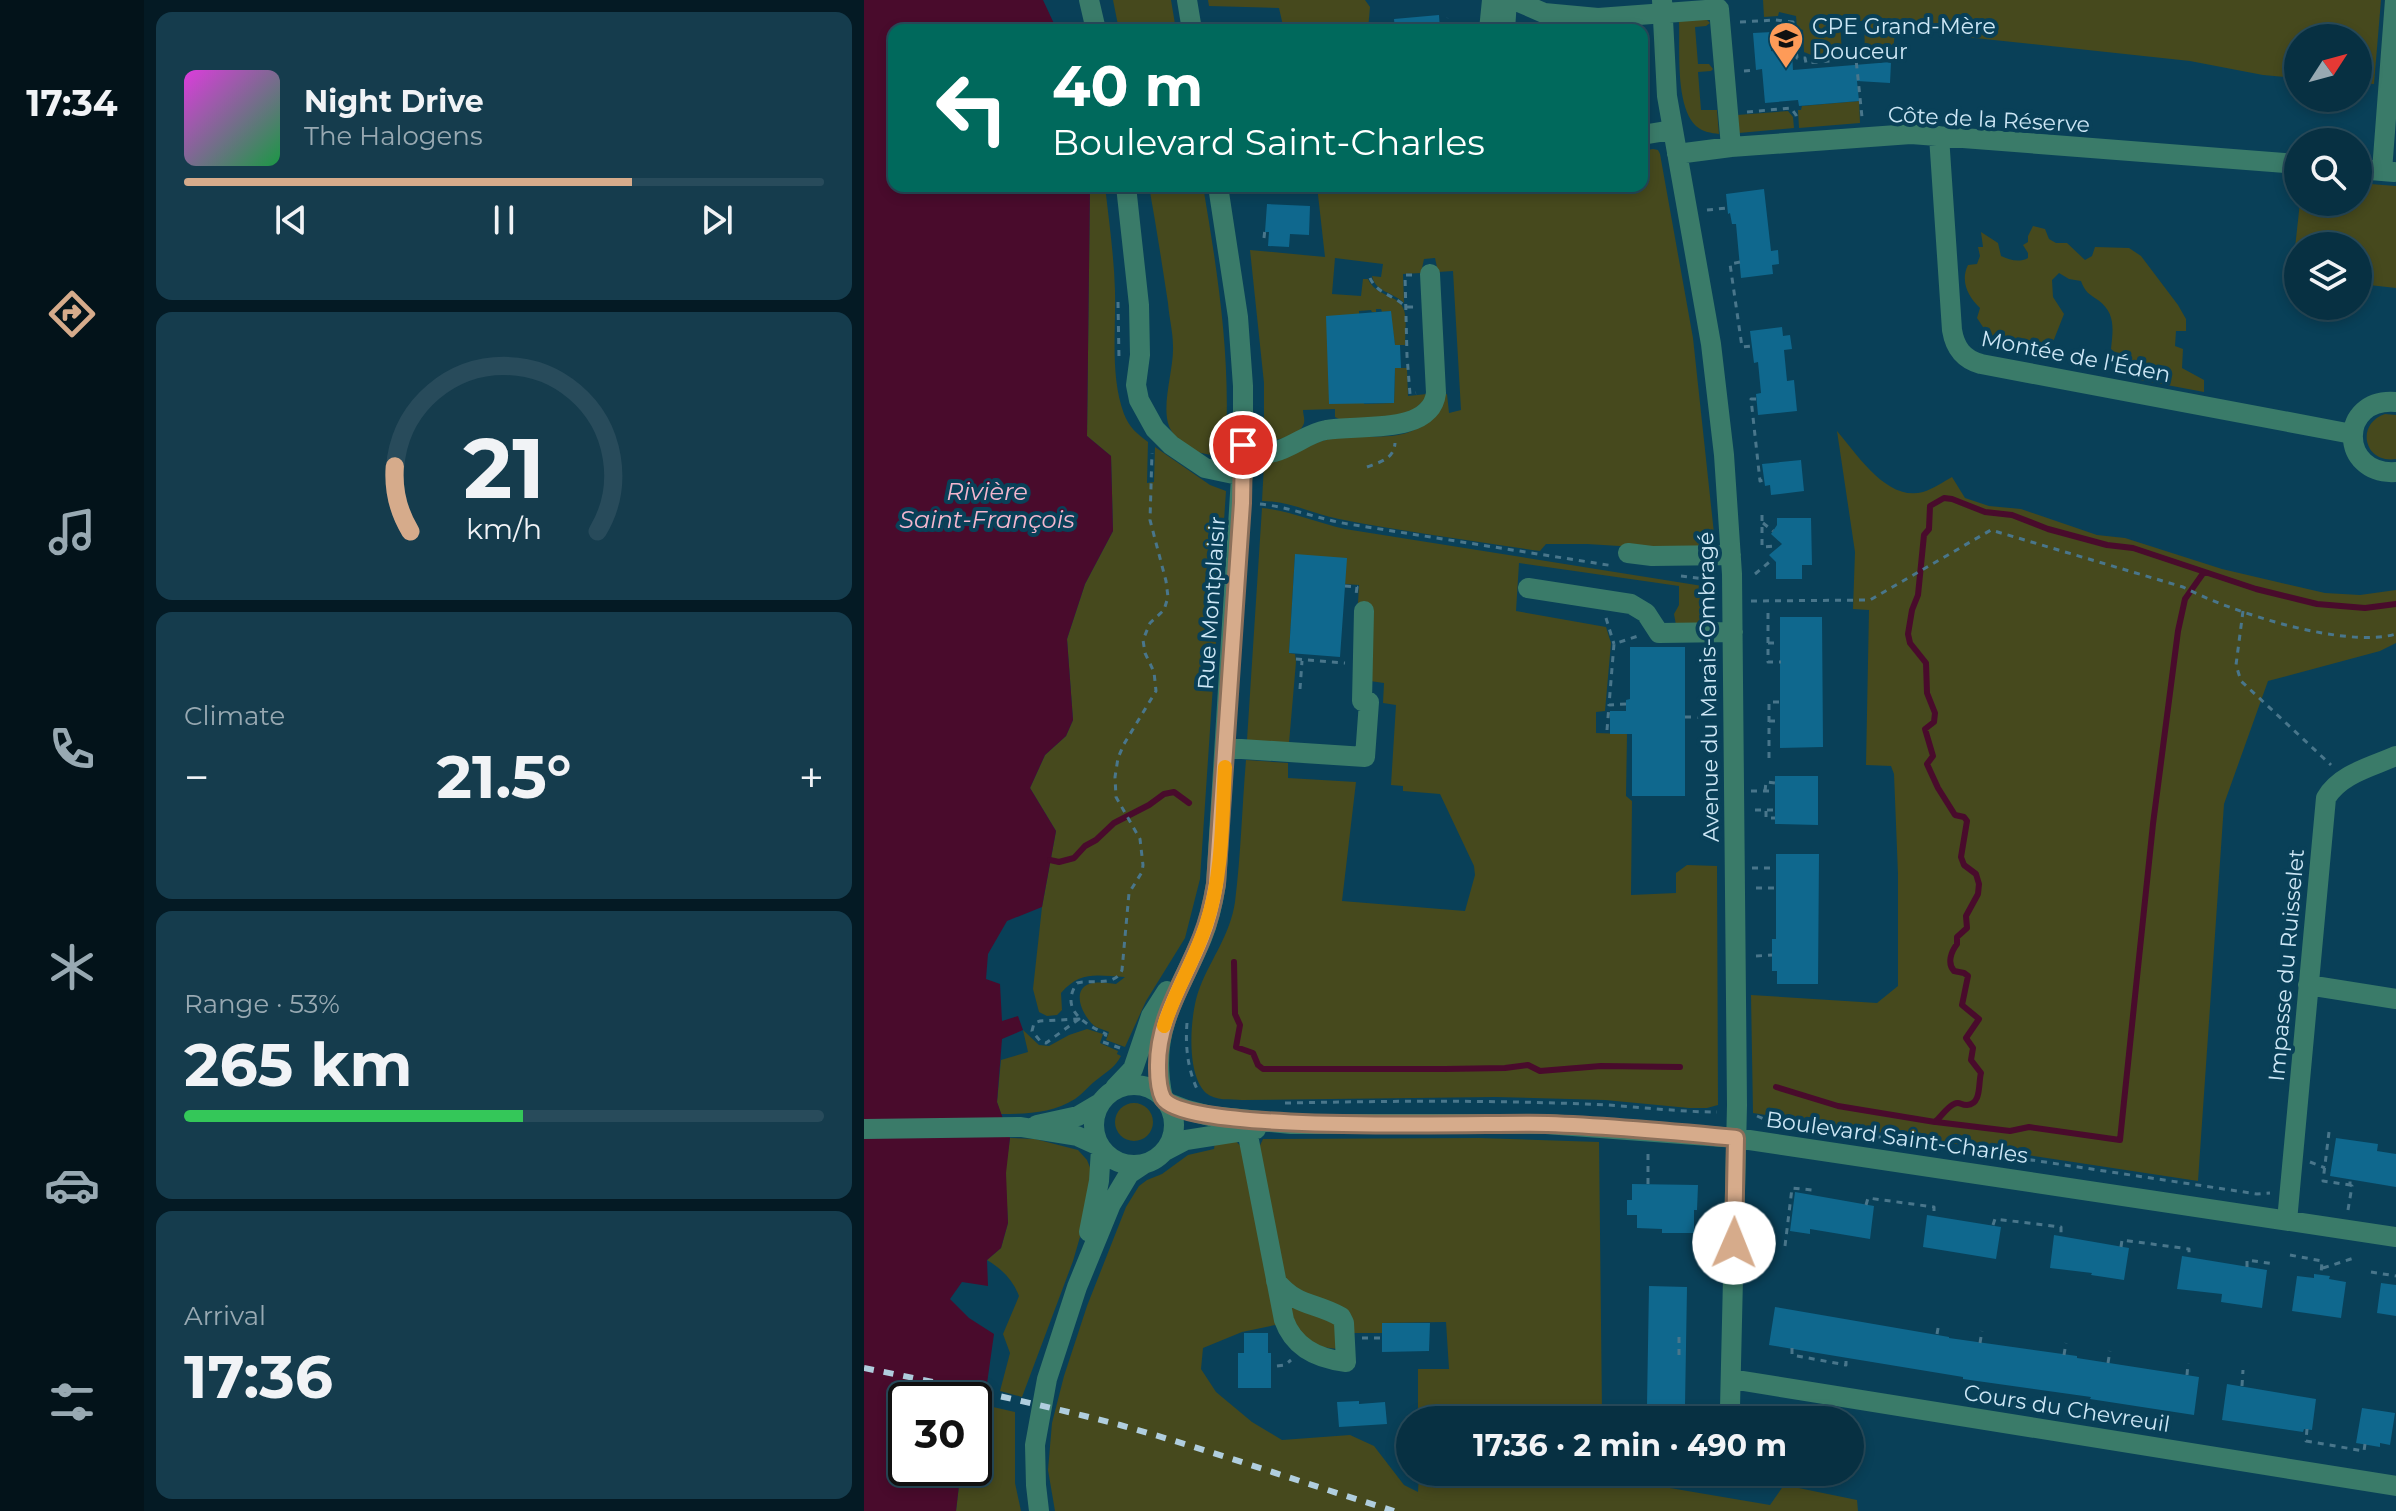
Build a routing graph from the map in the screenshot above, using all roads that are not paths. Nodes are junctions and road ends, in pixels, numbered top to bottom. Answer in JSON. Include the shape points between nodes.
{"nodes":[{"id":1,"x":1089,"y":0,"type":"edge"},
{"id":2,"x":1187,"y":0,"type":"edge"},
{"id":3,"x":1492,"y":0,"type":"edge"},
{"id":4,"x":1507,"y":0,"type":"edge"},
{"id":5,"x":1514,"y":0,"type":"edge"},
{"id":6,"x":2395,"y":0,"type":"edge"},
{"id":7,"x":1662,"y":6,"type":"edge"},
{"id":8,"x":1543,"y":21,"type":"edge"},
{"id":9,"x":1095,"y":24,"type":"edge"},
{"id":10,"x":1191,"y":24,"type":"edge"},
{"id":11,"x":1490,"y":24,"type":"edge"},
{"id":12,"x":1505,"y":24,"type":"edge"},
{"id":13,"x":1608,"y":24,"type":"edge"},
{"id":14,"x":1672,"y":130,"type":"junction"},
{"id":15,"x":1648,"y":134,"type":"edge"},
{"id":16,"x":1939,"y":136,"type":"junction"},
{"id":17,"x":1731,"y":147,"type":"junction"},
{"id":18,"x":1677,"y":154,"type":"junction"},
{"id":19,"x":2284,"y":163,"type":"edge"},
{"id":20,"x":2389,"y":172,"type":"edge"},
{"id":21,"x":1127,"y":192,"type":"edge"},
{"id":22,"x":1219,"y":192,"type":"edge"},
{"id":23,"x":1430,"y":274,"type":"dead end"},
{"id":24,"x":2396,"y":402,"type":"edge"},
{"id":25,"x":2352,"y":434,"type":"junction"},
{"id":26,"x":1243,"y":451,"type":"junction"},
{"id":27,"x":2396,"y":472,"type":"edge"},
{"id":28,"x":1243,"y":476,"type":"junction"},
{"id":29,"x":1731,"y":555,"type":"junction"},
{"id":30,"x":1623,"y":560,"type":"road end"},
{"id":31,"x":1528,"y":588,"type":"dead end"},
{"id":32,"x":1360,"y":605,"type":"road end"},
{"id":33,"x":1733,"y":632,"type":"junction"},
{"id":34,"x":1226,"y":748,"type":"junction"},
{"id":35,"x":2396,"y":756,"type":"edge"},
{"id":36,"x":1186,"y":970,"type":"junction"},
{"id":37,"x":2308,"y":985,"type":"junction"},
{"id":38,"x":2396,"y":999,"type":"edge"},
{"id":39,"x":1104,"y":1098,"type":"junction"},
{"id":40,"x":1164,"y":1100,"type":"junction"},
{"id":41,"x":1246,"y":1125,"type":"junction"},
{"id":42,"x":1021,"y":1127,"type":"junction"},
{"id":43,"x":864,"y":1129,"type":"edge"},
{"id":44,"x":1736,"y":1138,"type":"junction"},
{"id":45,"x":1100,"y":1147,"type":"junction"},
{"id":46,"x":1165,"y":1151,"type":"junction"},
{"id":47,"x":1144,"y":1164,"type":"junction"},
{"id":48,"x":2287,"y":1221,"type":"junction"},
{"id":49,"x":2396,"y":1237,"type":"edge"},
{"id":50,"x":1276,"y":1281,"type":"dead end"},
{"id":51,"x":1077,"y":1287,"type":"junction"},
{"id":52,"x":1731,"y":1379,"type":"junction"},
{"id":53,"x":1730,"y":1406,"type":"edge"},
{"id":54,"x":2396,"y":1486,"type":"edge"},
{"id":55,"x":1039,"y":1511,"type":"edge"}],
"edges":[{"from":1,"to":9,"type":"street"},
{"from":2,"to":10,"type":"street"},
{"from":3,"to":11,"type":"street"},
{"from":4,"to":12,"type":"street"},
{"from":5,"to":8,"type":"street"},
{"from":6,"to":20,"type":"street"},
{"from":7,"to":13,"type":"street"},
{"from":7,"to":14,"type":"street","name":"Avenue du Marais-Ombragé"},
{"from":7,"to":17,"type":"street","via":[[1719,9]]},
{"from":8,"to":13,"type":"street"},
{"from":14,"to":15,"type":"street"},
{"from":14,"to":18,"type":"street","name":"Avenue du Marais-Ombragé"},
{"from":16,"to":17,"type":"street","name":"Côte de la Réserve"},
{"from":16,"to":19,"type":"street","name":"Côte de la Réserve"},
{"from":16,"to":25,"type":"street","name":"Montée de l'Éden","via":[[1953,339],[1964,357]]},
{"from":17,"to":18,"type":"street","name":"Côte de la Réserve"},
{"from":18,"to":29,"type":"street","name":"Avenue du Marais-Ombragé","via":[[1711,344]]},
{"from":21,"to":28,"type":"street","via":[[1139,305],[1139,400],[1171,445],[1205,468]]},
{"from":22,"to":26,"type":"street","name":"Rue Montplaisir","via":[[1238,317]]},
{"from":23,"to":26,"type":"street","via":[[1433,404],[1404,424],[1327,420],[1315,433],[1275,452]]},
{"from":24,"to":25,"type":"street","via":[[2372,404],[2362,411]]},
{"from":25,"to":27,"type":"street","via":[[2365,464]]},
{"from":26,"to":28,"type":"street","name":"Rue Montplaisir"},
{"from":28,"to":34,"type":"street","name":"Rue Montplaisir"},
{"from":29,"to":30,"type":"street"},
{"from":29,"to":33,"type":"street","name":"Avenue du Marais-Ombragé"},
{"from":31,"to":33,"type":"street","via":[[1631,604],[1646,613],[1659,633]]},
{"from":32,"to":34,"type":"street","via":[[1362,701],[1369,702],[1365,757]]},
{"from":33,"to":44,"type":"street","name":"Avenue du Marais-Ombragé"},
{"from":34,"to":36,"type":"street","name":"Rue Montplaisir","via":[[1213,901]]},
{"from":35,"to":37,"type":"street","name":"Impasse du Ruisselet","via":[[2346,777],[2326,798]]},
{"from":36,"to":39,"type":"street","name":"Rue Montplaisir","via":[[1151,1016],[1133,1069]]},
{"from":36,"to":40,"type":"street","name":"Rue Montplaisir","via":[[1159,1041]]},
{"from":37,"to":38,"type":"street"},
{"from":37,"to":48,"type":"street","name":"Impasse du Ruisselet"},
{"from":39,"to":40,"type":"street","via":[[1132,1085],[1152,1089]]},
{"from":39,"to":42,"type":"street","via":[[1078,1116]]},
{"from":39,"to":45,"type":"street","via":[[1093,1126]]},
{"from":40,"to":41,"type":"street","name":"Boulevard Saint-Charles"},
{"from":40,"to":46,"type":"street","via":[[1174,1126]]},
{"from":41,"to":44,"type":"street","name":"Boulevard Saint-Charles","via":[[1546,1124]]},
{"from":41,"to":46,"type":"street","name":"Boulevard Saint-Charles","via":[[1186,1140]]},
{"from":41,"to":50,"type":"street"},
{"from":42,"to":43,"type":"street"},
{"from":42,"to":45,"type":"street","via":[[1077,1136]]},
{"from":44,"to":48,"type":"street","name":"Boulevard Saint-Charles"},
{"from":44,"to":52,"type":"street","name":"Avenue du Marais-Ombragé"},
{"from":45,"to":47,"type":"street","via":[[1121,1164]]},
{"from":45,"to":51,"type":"street","via":[[1097,1200]]},
{"from":46,"to":47,"type":"street"},
{"from":47,"to":51,"type":"street","via":[[1118,1190]]},
{"from":48,"to":49,"type":"street","name":"Boulevard Saint-Charles"},
{"from":51,"to":55,"type":"street","via":[[1040,1410],[1035,1465]]},
{"from":52,"to":53,"type":"street","name":"Avenue du Marais-Ombragé"},
{"from":52,"to":54,"type":"street","name":"Cours du Chevreuil"}]}
